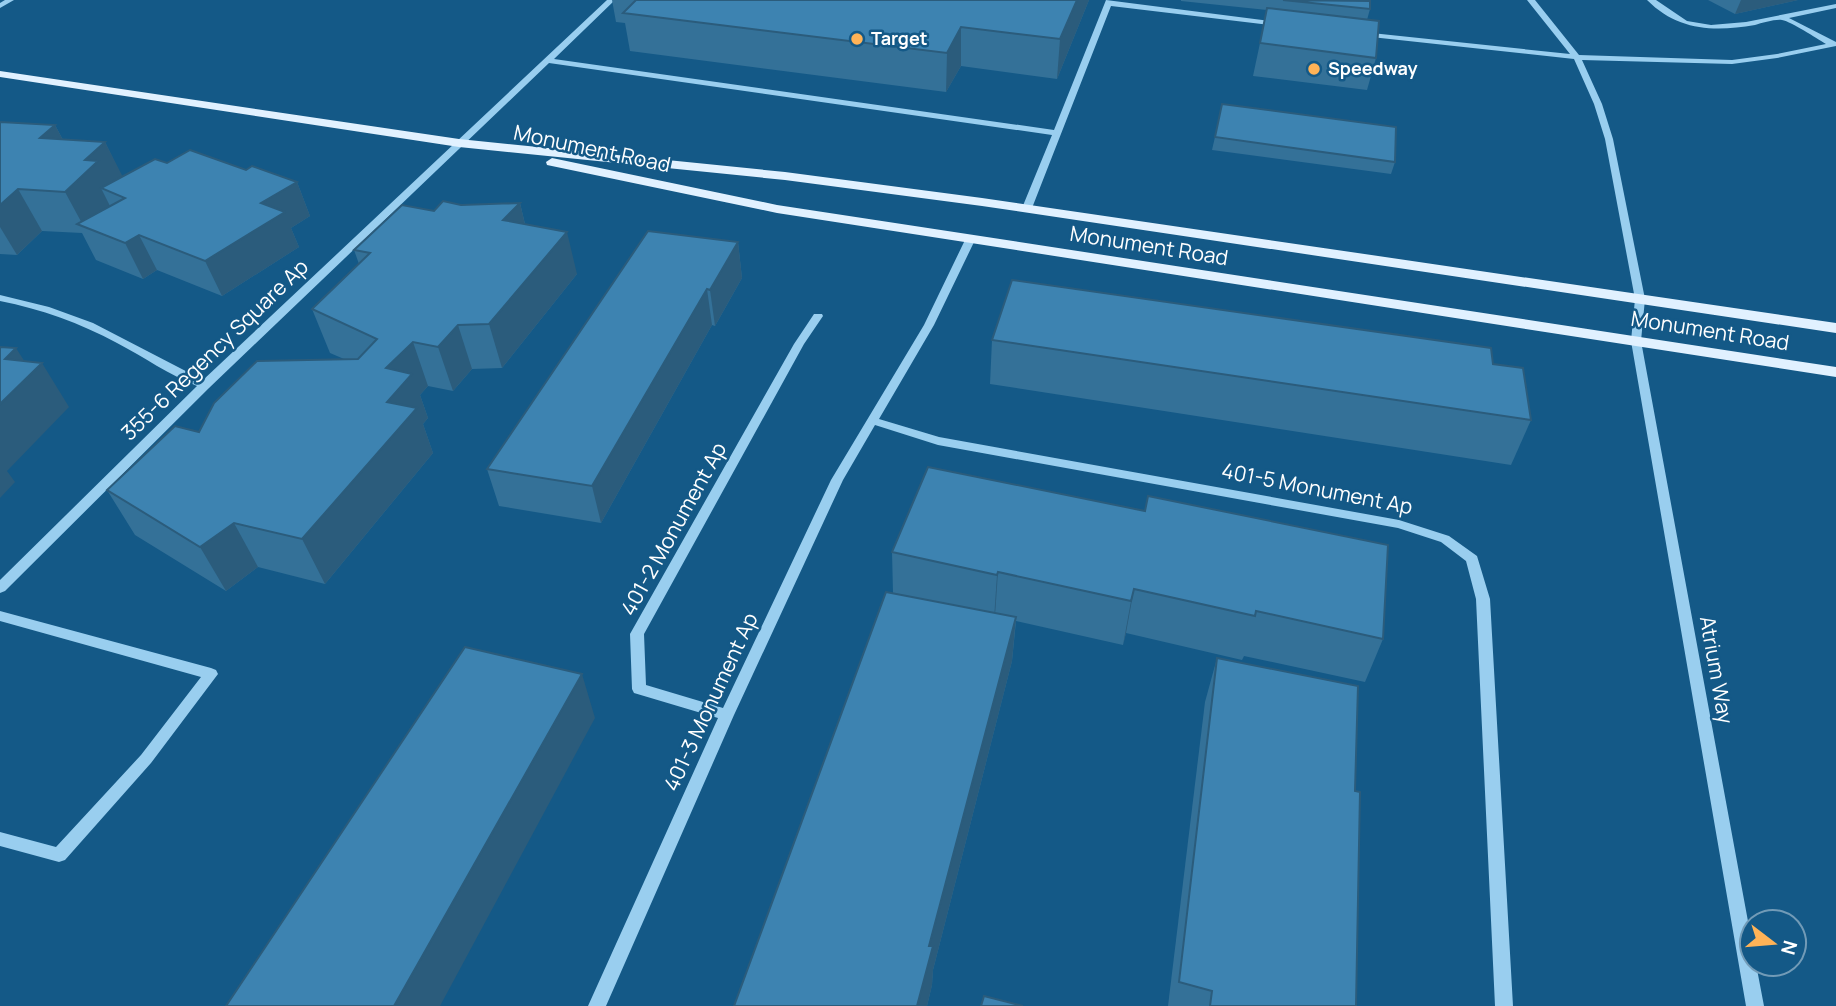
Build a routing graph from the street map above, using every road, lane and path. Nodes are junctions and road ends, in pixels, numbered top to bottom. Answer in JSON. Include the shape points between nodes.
{"nodes":[{"id":1,"x":10,"y":0,"type":"edge"},
{"id":2,"x":611,"y":0,"type":"edge"},
{"id":3,"x":1531,"y":0,"type":"edge"},
{"id":4,"x":1651,"y":0,"type":"edge"},
{"id":5,"x":1109,"y":2,"type":"edge"},
{"id":6,"x":0,"y":6,"type":"edge"},
{"id":7,"x":1836,"y":6,"type":"edge"},
{"id":8,"x":1780,"y":16,"type":"junction"},
{"id":9,"x":1284,"y":25,"type":"edge"},
{"id":10,"x":1350,"y":33,"type":"edge"},
{"id":11,"x":1834,"y":44,"type":"edge"},
{"id":12,"x":1577,"y":57,"type":"junction"},
{"id":13,"x":547,"y":60,"type":"junction"},
{"id":14,"x":0,"y":74,"type":"edge"},
{"id":15,"x":1058,"y":133,"type":"junction"},
{"id":16,"x":459,"y":143,"type":"junction"},
{"id":17,"x":1027,"y":208,"type":"junction"},
{"id":18,"x":970,"y":240,"type":"junction"},
{"id":19,"x":0,"y":298,"type":"edge"},
{"id":20,"x":1640,"y":299,"type":"junction"},
{"id":21,"x":818,"y":316,"type":"dead end"},
{"id":22,"x":1836,"y":328,"type":"edge"},
{"id":23,"x":1636,"y":341,"type":"junction"},
{"id":24,"x":1836,"y":372,"type":"edge"},
{"id":25,"x":205,"y":385,"type":"junction"},
{"id":26,"x":874,"y":421,"type":"junction"},
{"id":27,"x":0,"y":588,"type":"edge"},
{"id":28,"x":0,"y":616,"type":"edge"},
{"id":29,"x":727,"y":715,"type":"junction"},
{"id":30,"x":0,"y":839,"type":"edge"},
{"id":31,"x":597,"y":1006,"type":"edge"},
{"id":32,"x":1504,"y":1006,"type":"edge"},
{"id":33,"x":1755,"y":1006,"type":"edge"}],
"edges":[{"from":1,"to":6,"type":"street"},
{"from":2,"to":13,"type":"street","name":"355-6 Regency Square Ap"},
{"from":3,"to":12,"type":"street"},
{"from":4,"to":8,"type":"street","via":[[1670,16],[1695,26],[1716,28]]},
{"from":5,"to":9,"type":"street"},
{"from":5,"to":15,"type":"street"},
{"from":7,"to":8,"type":"street"},
{"from":8,"to":11,"type":"street"},
{"from":10,"to":12,"type":"street"},
{"from":11,"to":12,"type":"street","via":[[1731,62]]},
{"from":12,"to":20,"type":"street","via":[[1609,139]]},
{"from":13,"to":15,"type":"street"},
{"from":13,"to":16,"type":"street","name":"355-6 Regency Square Ap"},
{"from":14,"to":16,"type":"main road","name":"Monument Road"},
{"from":15,"to":17,"type":"street"},
{"from":16,"to":17,"type":"main road","name":"Monument Road","via":[[785,176]]},
{"from":16,"to":18,"type":"main road","name":"Monument Road","via":[[777,209]]},
{"from":16,"to":25,"type":"street","name":"355-6 Regency Square Ap"},
{"from":17,"to":20,"type":"main road","name":"Monument Road"},
{"from":18,"to":23,"type":"main road","name":"Monument Road"},
{"from":18,"to":26,"type":"street","via":[[929,325]]},
{"from":19,"to":25,"type":"street","via":[[37,304]]},
{"from":20,"to":22,"type":"main road","name":"Monument Road"},
{"from":20,"to":23,"type":"street"},
{"from":21,"to":29,"type":"street","name":"401-2 Monument Ap","via":[[637,634],[639,689]]},
{"from":23,"to":24,"type":"main road","name":"Monument Road"},
{"from":23,"to":33,"type":"street","name":"Atrium Way"},
{"from":25,"to":27,"type":"street","name":"355-6 Regency Square Ap"},
{"from":26,"to":29,"type":"street","name":"401-3 Monument Ap","via":[[837,480]]},
{"from":26,"to":32,"type":"street","name":"401-5 Monument Ap","via":[[938,441],[1399,524],[1445,539],[1472,559],[1483,599]]},
{"from":28,"to":30,"type":"street","via":[[211,674],[146,759],[59,855]]},
{"from":29,"to":31,"type":"street","name":"401-3 Monument Ap"}]}
